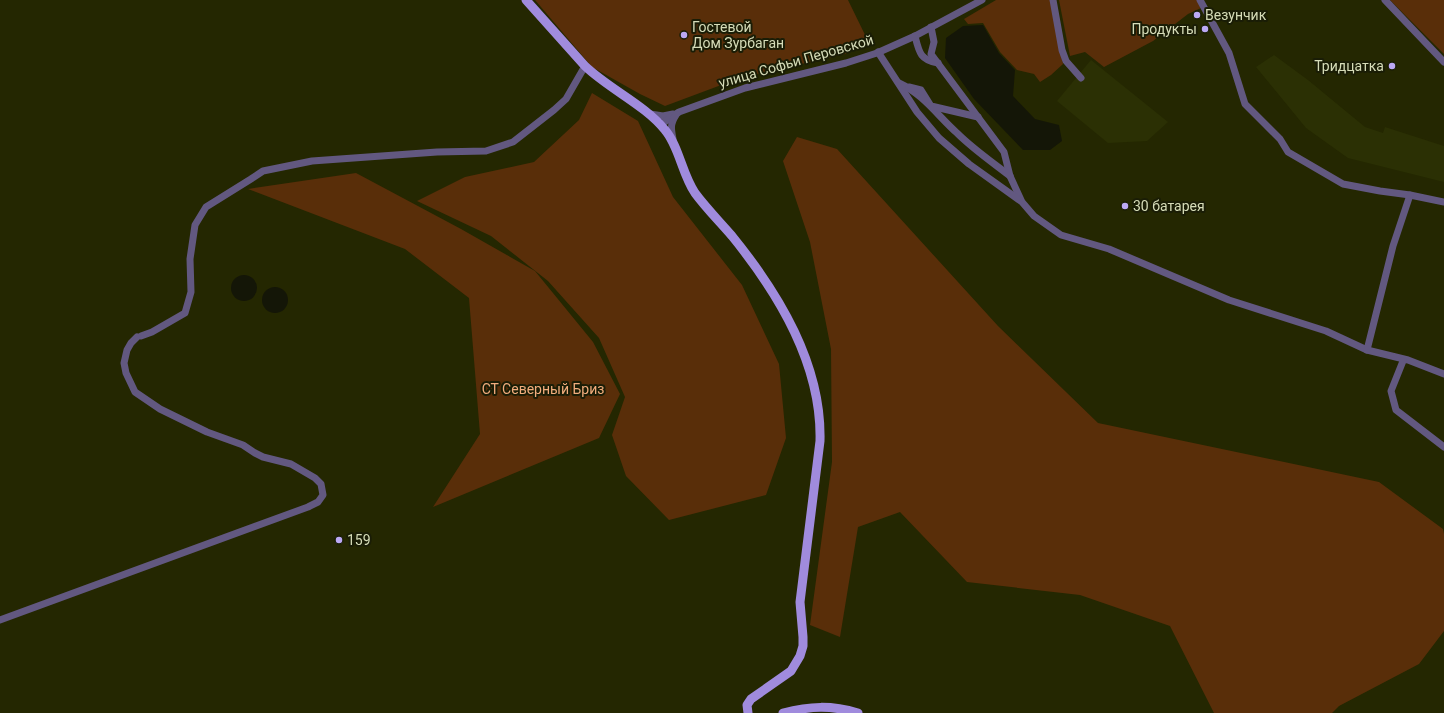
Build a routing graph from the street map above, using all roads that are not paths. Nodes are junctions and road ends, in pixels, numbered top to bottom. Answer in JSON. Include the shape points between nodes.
{"nodes":[{"id":1,"x":526,"y":0,"type":"edge"},
{"id":2,"x":982,"y":0,"type":"edge"},
{"id":3,"x":1053,"y":0,"type":"edge"},
{"id":4,"x":1200,"y":0,"type":"edge"},
{"id":5,"x":1385,"y":0,"type":"edge"},
{"id":6,"x":932,"y":27,"type":"junction"},
{"id":7,"x":915,"y":36,"type":"junction"},
{"id":8,"x":878,"y":52,"type":"junction"},
{"id":9,"x":1444,"y":62,"type":"edge"},
{"id":10,"x":938,"y":63,"type":"junction"},
{"id":11,"x":585,"y":66,"type":"junction"},
{"id":12,"x":1081,"y":78,"type":"dead end"},
{"id":13,"x":899,"y":84,"type":"junction"},
{"id":14,"x":931,"y":106,"type":"junction"},
{"id":15,"x":645,"y":112,"type":"junction"},
{"id":16,"x":679,"y":112,"type":"junction"},
{"id":17,"x":978,"y":117,"type":"junction"},
{"id":18,"x":660,"y":124,"type":"junction"},
{"id":19,"x":677,"y":153,"type":"junction"},
{"id":20,"x":1010,"y":176,"type":"junction"},
{"id":21,"x":1410,"y":195,"type":"junction"},
{"id":22,"x":1022,"y":202,"type":"junction"},
{"id":23,"x":1444,"y":202,"type":"edge"},
{"id":24,"x":1366,"y":350,"type":"junction"},
{"id":25,"x":1403,"y":361,"type":"dead end"},
{"id":26,"x":1444,"y":374,"type":"edge"},
{"id":27,"x":1444,"y":447,"type":"edge"},
{"id":28,"x":0,"y":620,"type":"edge"},
{"id":29,"x":748,"y":713,"type":"edge"},
{"id":30,"x":783,"y":713,"type":"edge"},
{"id":31,"x":858,"y":713,"type":"edge"}],
"edges":[{"from":1,"to":11,"type":"main road"},
{"from":2,"to":6,"type":"street","name":"улица Софьи Перовской"},
{"from":3,"to":12,"type":"street","via":[[1062,50],[1066,61]]},
{"from":4,"to":21,"type":"street","via":[[1229,53],[1245,104],[1280,139],[1288,152],[1343,184]]},
{"from":5,"to":9,"type":"street"},
{"from":6,"to":7,"type":"street","name":"улица Софьи Перовской"},
{"from":6,"to":10,"type":"street","via":[[934,42],[931,54]]},
{"from":7,"to":8,"type":"street","name":"улица Софьи Перовской"},
{"from":7,"to":10,"type":"street","via":[[918,51],[928,61]]},
{"from":8,"to":13,"type":"street"},
{"from":8,"to":16,"type":"street","name":"улица Софьи Перовской","via":[[846,63],[745,88]]},
{"from":10,"to":17,"type":"street"},
{"from":11,"to":15,"type":"main road"},
{"from":11,"to":28,"type":"street","via":[[566,99],[513,142],[486,151],[312,161],[263,171],[206,207],[194,225],[190,259],[191,292],[185,313],[152,332],[139,336],[131,343],[124,364],[126,373],[135,392],[160,409],[263,457],[283,461],[315,478],[321,484],[322,498],[308,507]]},
{"from":13,"to":14,"type":"street","via":[[921,90]]},
{"from":13,"to":22,"type":"street","via":[[917,112],[939,138],[969,164]]},
{"from":14,"to":17,"type":"street"},
{"from":14,"to":20,"type":"street","via":[[957,134]]},
{"from":15,"to":16,"type":"street","via":[[663,116]]},
{"from":15,"to":18,"type":"main road"},
{"from":16,"to":18,"type":"street","name":"улица Софьи Перовской"},
{"from":16,"to":19,"type":"street","via":[[671,124]]},
{"from":17,"to":20,"type":"street","via":[[1004,152]]},
{"from":18,"to":19,"type":"main road","via":[[666,130]]},
{"from":19,"to":29,"type":"main road","via":[[696,194],[750,258],[777,299],[805,357],[818,406],[820,441],[800,602],[803,646],[790,671],[751,699],[747,705]]},
{"from":20,"to":22,"type":"street"},
{"from":21,"to":23,"type":"street"},
{"from":21,"to":24,"type":"street","via":[[1393,246]]},
{"from":22,"to":24,"type":"street","via":[[1034,216],[1061,235],[1109,249],[1229,300],[1326,331]]},
{"from":24,"to":26,"type":"street","via":[[1408,360]]},
{"from":25,"to":27,"type":"street","via":[[1391,391],[1396,410]]},
{"from":30,"to":31,"type":"main road","via":[[826,706]]}]}
